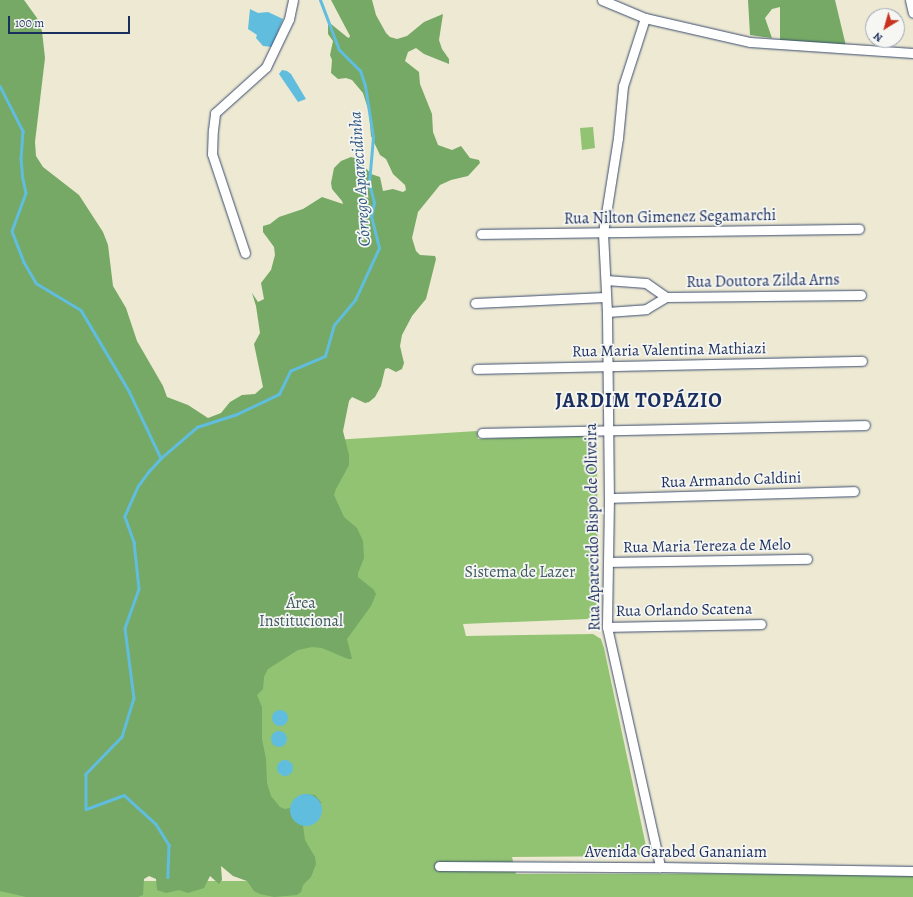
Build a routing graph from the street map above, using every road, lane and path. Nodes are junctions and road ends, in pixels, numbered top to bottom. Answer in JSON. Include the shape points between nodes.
{"nodes":[{"id":1,"x":293,"y":0,"type":"edge"},
{"id":2,"x":602,"y":0,"type":"edge"},
{"id":3,"x":910,"y":0,"type":"edge"},
{"id":4,"x":913,"y":12,"type":"edge"},
{"id":5,"x":645,"y":18,"type":"junction"},
{"id":6,"x":913,"y":54,"type":"edge"},
{"id":7,"x":859,"y":229,"type":"dead end"},
{"id":8,"x":603,"y":233,"type":"junction"},
{"id":9,"x":481,"y":234,"type":"dead end"},
{"id":10,"x":245,"y":253,"type":"dead end"},
{"id":11,"x":606,"y":280,"type":"junction"},
{"id":12,"x":861,"y":295,"type":"dead end"},
{"id":13,"x":666,"y":297,"type":"junction"},
{"id":14,"x":606,"y":298,"type":"junction"},
{"id":15,"x":475,"y":303,"type":"dead end"},
{"id":16,"x":607,"y":312,"type":"junction"},
{"id":17,"x":862,"y":361,"type":"dead end"},
{"id":18,"x":608,"y":366,"type":"junction"},
{"id":19,"x":477,"y":369,"type":"dead end"},
{"id":20,"x":865,"y":425,"type":"dead end"},
{"id":21,"x":607,"y":431,"type":"junction"},
{"id":22,"x":482,"y":433,"type":"dead end"},
{"id":23,"x":854,"y":491,"type":"dead end"},
{"id":24,"x":609,"y":498,"type":"junction"},
{"id":25,"x":807,"y":559,"type":"dead end"},
{"id":26,"x":609,"y":562,"type":"junction"},
{"id":27,"x":761,"y":624,"type":"dead end"},
{"id":28,"x":607,"y":627,"type":"junction"},
{"id":29,"x":439,"y":866,"type":"dead end"},
{"id":30,"x":660,"y":867,"type":"junction"},
{"id":31,"x":913,"y":871,"type":"edge"}],
"edges":[{"from":1,"to":10,"type":"street","via":[[289,19],[266,67],[215,113],[212,154]]},
{"from":2,"to":5,"type":"street"},
{"from":3,"to":4,"type":"street"},
{"from":5,"to":6,"type":"street","via":[[750,42]]},
{"from":5,"to":8,"type":"street","name":"Rua Aparecido Bispo de Oliveira","via":[[623,86],[618,138]]},
{"from":7,"to":8,"type":"street","name":"Rua Nilton Gimenez Segamarchi"},
{"from":8,"to":9,"type":"street","name":"Rua Nilton Gimenez Segamarchi"},
{"from":8,"to":11,"type":"street","name":"Rua Aparecido Bispo de Oliveira"},
{"from":11,"to":13,"type":"street","name":"Rua Doutora Zilda Arns","via":[[646,283]]},
{"from":11,"to":14,"type":"street","name":"Rua Aparecido Bispo de Oliveira"},
{"from":12,"to":13,"type":"street","name":"Rua Doutora Zilda Arns"},
{"from":13,"to":16,"type":"street","name":"Rua Doutora Zilda Arns","via":[[646,309]]},
{"from":14,"to":15,"type":"street"},
{"from":14,"to":16,"type":"street","name":"Rua Aparecido Bispo de Oliveira"},
{"from":16,"to":18,"type":"street","name":"Rua Aparecido Bispo de Oliveira"},
{"from":17,"to":18,"type":"street","name":"Rua Maria Valentina Mathiazi"},
{"from":18,"to":19,"type":"street","name":"Rua Maria Valentina Mathiazi"},
{"from":18,"to":21,"type":"street","name":"Rua Aparecido Bispo de Oliveira"},
{"from":20,"to":21,"type":"street"},
{"from":21,"to":22,"type":"street"},
{"from":21,"to":24,"type":"street","name":"Rua Aparecido Bispo de Oliveira"},
{"from":23,"to":24,"type":"street","name":"Rua Armando Caldini"},
{"from":24,"to":26,"type":"street","name":"Rua Aparecido Bispo de Oliveira"},
{"from":25,"to":26,"type":"street","name":"Rua Maria Tereza de Melo"},
{"from":26,"to":28,"type":"street","name":"Rua Aparecido Bispo de Oliveira"},
{"from":27,"to":28,"type":"street","name":"Rua Orlando Scatena"},
{"from":28,"to":30,"type":"street","name":"Rua Aparecido Bispo de Oliveira"},
{"from":29,"to":30,"type":"street","name":"Avenida Garabed Gananiam"},
{"from":30,"to":31,"type":"street","name":"Avenida Garabed Gananiam"}]}
